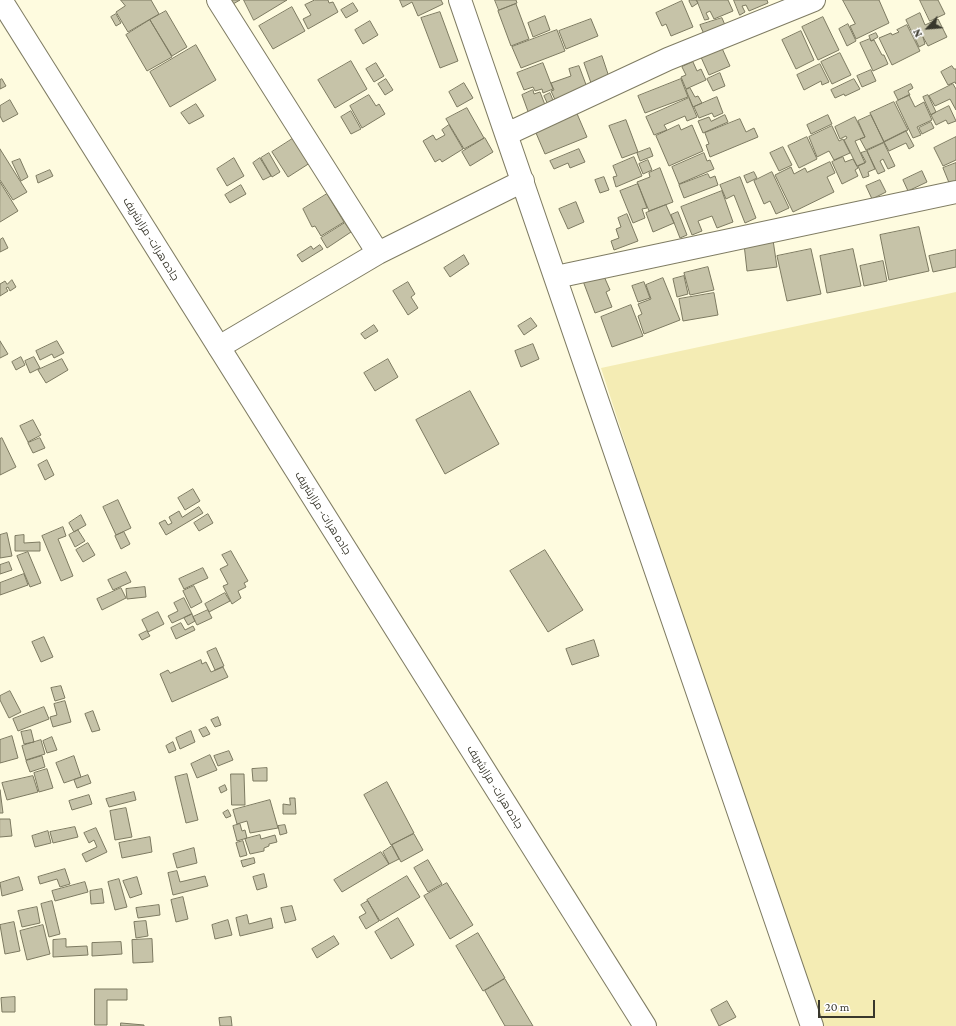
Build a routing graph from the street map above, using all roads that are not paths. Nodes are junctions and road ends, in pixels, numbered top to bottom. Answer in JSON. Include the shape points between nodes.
{"nodes":[{"id":1,"x":1,"y":0,"type":"edge"},
{"id":2,"x":218,"y":0,"type":"edge"},
{"id":3,"x":460,"y":0,"type":"edge"},
{"id":4,"x":814,"y":0,"type":"edge"},
{"id":5,"x":507,"y":134,"type":"junction"},
{"id":6,"x":523,"y":181,"type":"junction"},
{"id":7,"x":956,"y":192,"type":"edge"},
{"id":8,"x":378,"y":253,"type":"junction"},
{"id":9,"x":556,"y":277,"type":"junction"},
{"id":10,"x":219,"y":347,"type":"junction"},
{"id":11,"x":645,"y":1026,"type":"edge"},
{"id":12,"x":812,"y":1026,"type":"edge"}],
"edges":[{"from":1,"to":10,"type":"main road","name":"جاده هرات- مزارشریف"},
{"from":2,"to":8,"type":"main road"},
{"from":3,"to":5,"type":"main road"},
{"from":4,"to":5,"type":"main road","via":[[668,60]]},
{"from":5,"to":6,"type":"main road"},
{"from":6,"to":8,"type":"main road"},
{"from":6,"to":9,"type":"main road"},
{"from":7,"to":9,"type":"main road"},
{"from":8,"to":10,"type":"main road"},
{"from":9,"to":12,"type":"main road"},
{"from":10,"to":11,"type":"main road","name":"جاده هرات- مزارشریف"}]}
